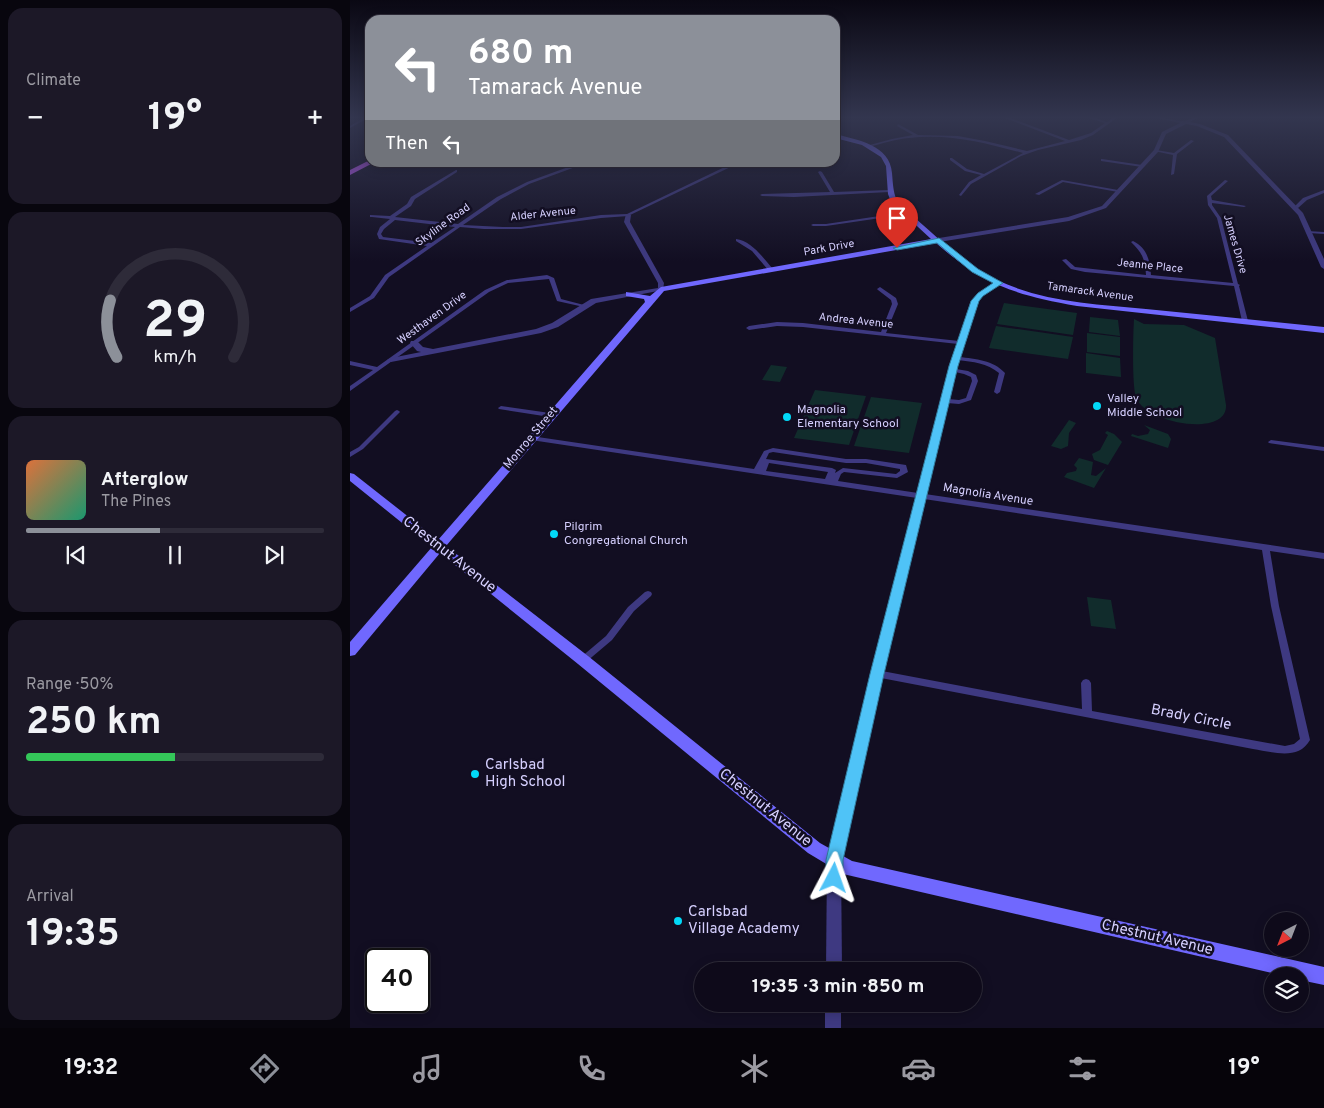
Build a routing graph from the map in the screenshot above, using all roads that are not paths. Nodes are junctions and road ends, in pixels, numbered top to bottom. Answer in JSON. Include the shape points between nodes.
{"nodes":[{"id":1,"x":365,"y":165,"type":"edge"},
{"id":2,"x":887,"y":165,"type":"edge"},
{"id":3,"x":959,"y":165,"type":"edge"},
{"id":4,"x":1002,"y":165,"type":"edge"},
{"id":5,"x":1135,"y":165,"type":"edge"},
{"id":6,"x":1173,"y":165,"type":"edge"},
{"id":7,"x":1255,"y":165,"type":"edge"},
{"id":8,"x":1142,"y":166,"type":"joint"},
{"id":9,"x":573,"y":167,"type":"edge"},
{"id":10,"x":729,"y":167,"type":"edge"},
{"id":11,"x":456,"y":171,"type":"dead end"},
{"id":12,"x":820,"y":172,"type":"dead end"},
{"id":13,"x":350,"y":173,"type":"edge"},
{"id":14,"x":1172,"y":174,"type":"dead end"},
{"id":15,"x":984,"y":175,"type":"junction"},
{"id":16,"x":1226,"y":181,"type":"dead end"},
{"id":17,"x":890,"y":191,"type":"junction"},
{"id":18,"x":1118,"y":191,"type":"junction"},
{"id":19,"x":1324,"y":191,"type":"edge"},
{"id":20,"x":833,"y":194,"type":"junction"},
{"id":21,"x":1037,"y":194,"type":"dead end"},
{"id":22,"x":762,"y":195,"type":"dead end"},
{"id":23,"x":961,"y":195,"type":"dead end"},
{"id":24,"x":1210,"y":201,"type":"junction"},
{"id":25,"x":1244,"y":206,"type":"dead end"},
{"id":26,"x":1296,"y":207,"type":"junction"},
{"id":27,"x":906,"y":213,"type":"junction"},
{"id":28,"x":628,"y":215,"type":"junction"},
{"id":29,"x":372,"y":216,"type":"dead end"},
{"id":30,"x":392,"y":218,"type":"junction"},
{"id":31,"x":460,"y":225,"type":"junction"},
{"id":32,"x":813,"y":225,"type":"dead end"},
{"id":33,"x":1309,"y":232,"type":"junction"},
{"id":34,"x":1324,"y":233,"type":"edge"},
{"id":35,"x":738,"y":240,"type":"dead end"},
{"id":36,"x":939,"y":240,"type":"junction"},
{"id":37,"x":1133,"y":242,"type":"dead end"},
{"id":38,"x":431,"y":245,"type":"junction"},
{"id":39,"x":1064,"y":260,"type":"dead end"},
{"id":40,"x":1324,"y":267,"type":"edge"},
{"id":41,"x":771,"y":270,"type":"junction"},
{"id":42,"x":1149,"y":276,"type":"junction"},
{"id":43,"x":999,"y":283,"type":"junction"},
{"id":44,"x":1237,"y":285,"type":"junction"},
{"id":45,"x":661,"y":289,"type":"junction"},
{"id":46,"x":880,"y":289,"type":"dead end"},
{"id":47,"x":629,"y":294,"type":"junction"},
{"id":48,"x":649,"y":302,"type":"junction"},
{"id":49,"x":582,"y":306,"type":"junction"},
{"id":50,"x":350,"y":310,"type":"edge"},
{"id":51,"x":1245,"y":321,"type":"junction"},
{"id":52,"x":749,"y":328,"type":"dead end"},
{"id":53,"x":1324,"y":330,"type":"edge"},
{"id":54,"x":883,"y":334,"type":"junction"},
{"id":55,"x":414,"y":343,"type":"junction"},
{"id":56,"x":961,"y":343,"type":"junction"},
{"id":57,"x":433,"y":351,"type":"junction"},
{"id":58,"x":956,"y":358,"type":"junction"},
{"id":59,"x":391,"y":360,"type":"junction"},
{"id":60,"x":350,"y":363,"type":"edge"},
{"id":61,"x":378,"y":368,"type":"junction"},
{"id":62,"x":953,"y":370,"type":"junction"},
{"id":63,"x":350,"y":389,"type":"edge"},
{"id":64,"x":997,"y":392,"type":"dead end"},
{"id":65,"x":945,"y":401,"type":"junction"},
{"id":66,"x":501,"y":408,"type":"dead end"},
{"id":67,"x":398,"y":412,"type":"dead end"},
{"id":68,"x":550,"y":415,"type":"junction"},
{"id":69,"x":530,"y":438,"type":"junction"},
{"id":70,"x":1271,"y":442,"type":"dead end"},
{"id":71,"x":1324,"y":449,"type":"edge"},
{"id":72,"x":350,"y":455,"type":"edge"},
{"id":73,"x":837,"y":459,"type":"junction"},
{"id":74,"x":832,"y":470,"type":"junction"},
{"id":75,"x":759,"y":472,"type":"junction"},
{"id":76,"x":350,"y":476,"type":"edge"},
{"id":77,"x":831,"y":483,"type":"junction"},
{"id":78,"x":921,"y":496,"type":"junction"},
{"id":79,"x":440,"y":547,"type":"junction"},
{"id":80,"x":1266,"y":548,"type":"junction"},
{"id":81,"x":1324,"y":556,"type":"edge"},
{"id":82,"x":648,"y":594,"type":"dead end"},
{"id":83,"x":350,"y":652,"type":"edge"},
{"id":84,"x":583,"y":660,"type":"junction"},
{"id":85,"x":877,"y":674,"type":"junction"},
{"id":86,"x":1086,"y":683,"type":"dead end"},
{"id":87,"x":1087,"y":714,"type":"junction"},
{"id":88,"x":834,"y":860,"type":"junction"},
{"id":89,"x":834,"y":962,"type":"edge"},
{"id":90,"x":1324,"y":976,"type":"edge"},
{"id":91,"x":833,"y":1012,"type":"edge"},
{"id":92,"x":833,"y":1028,"type":"edge"}],
"edges":[{"from":1,"to":13,"type":"main road"},
{"from":2,"to":17,"type":"main road","name":"Tamarack Avenue"},
{"from":3,"to":15,"type":"street"},
{"from":4,"to":15,"type":"street"},
{"from":5,"to":8,"type":"street"},
{"from":6,"to":14,"type":"street"},
{"from":7,"to":26,"type":"street"},
{"from":8,"to":18,"type":"street","name":"Park Drive"},
{"from":9,"to":31,"type":"street","name":"Skyline Road","via":[[528,183]]},
{"from":10,"to":28,"type":"street","name":"Alder Avenue"},
{"from":11,"to":30,"type":"street","via":[[413,198],[409,206]]},
{"from":12,"to":20,"type":"street"},
{"from":15,"to":23,"type":"street","via":[[970,183]]},
{"from":16,"to":24,"type":"street","name":"James Drive","via":[[1209,196]]},
{"from":17,"to":20,"type":"street"},
{"from":17,"to":27,"type":"main road","name":"Tamarack Avenue","via":[[891,199]]},
{"from":18,"to":21,"type":"street","via":[[1062,181]]},
{"from":18,"to":36,"type":"street","name":"Park Drive","via":[[1104,207],[1079,216]]},
{"from":19,"to":26,"type":"street"},
{"from":20,"to":22,"type":"street"},
{"from":24,"to":25,"type":"street"},
{"from":24,"to":44,"type":"street","name":"James Drive","via":[[1219,218]]},
{"from":26,"to":33,"type":"street"},
{"from":27,"to":32,"type":"street"},
{"from":27,"to":36,"type":"main road","name":"Tamarack Avenue"},
{"from":28,"to":31,"type":"street","name":"Alder Avenue","via":[[523,228]]},
{"from":28,"to":45,"type":"street","via":[[626,222]]},
{"from":29,"to":30,"type":"street","name":"Alder Avenue"},
{"from":30,"to":31,"type":"street","name":"Alder Avenue"},
{"from":30,"to":38,"type":"street","via":[[382,228],[381,238]]},
{"from":31,"to":38,"type":"street","name":"Skyline Road"},
{"from":33,"to":34,"type":"street"},
{"from":33,"to":40,"type":"street"},
{"from":35,"to":41,"type":"street","via":[[754,250]]},
{"from":36,"to":41,"type":"main road","name":"Park Drive"},
{"from":36,"to":43,"type":"main road","name":"Tamarack Avenue","via":[[975,270]]},
{"from":37,"to":42,"type":"street","via":[[1147,256]]},
{"from":38,"to":50,"type":"street","name":"Skyline Road","via":[[387,276],[372,297]]},
{"from":39,"to":42,"type":"street","name":"Jeanne Place","via":[[1073,268]]},
{"from":41,"to":45,"type":"main road","name":"Park Drive"},
{"from":42,"to":44,"type":"street","name":"Jeanne Place"},
{"from":43,"to":51,"type":"main road","name":"Tamarack Avenue","via":[[1029,294],[1077,304]]},
{"from":43,"to":56,"type":"street","via":[[980,294],[975,301]]},
{"from":44,"to":51,"type":"street","name":"James Drive"},
{"from":45,"to":47,"type":"street","name":"Park Drive"},
{"from":45,"to":48,"type":"main road","name":"Monroe Street"},
{"from":46,"to":54,"type":"street","via":[[894,299],[895,304]]},
{"from":47,"to":48,"type":"main road","via":[[647,298]]},
{"from":47,"to":49,"type":"street","name":"Park Drive"},
{"from":48,"to":68,"type":"main road","name":"Monroe Street"},
{"from":49,"to":55,"type":"street","name":"Westhaven Drive","via":[[559,300],[551,278],[539,276],[507,282],[487,291]]},
{"from":49,"to":57,"type":"street","name":"Park Drive","via":[[538,331]]},
{"from":51,"to":53,"type":"main road","name":"Tamarack Avenue"},
{"from":52,"to":54,"type":"street","name":"Andrea Avenue","via":[[803,325]]},
{"from":54,"to":56,"type":"street","name":"Andrea Avenue"},
{"from":55,"to":57,"type":"street","via":[[420,349]]},
{"from":55,"to":59,"type":"street","name":"Westhaven Drive"},
{"from":56,"to":58,"type":"street"},
{"from":57,"to":59,"type":"street","name":"Park Drive"},
{"from":58,"to":62,"type":"street"},
{"from":58,"to":64,"type":"street","via":[[984,362],[998,369],[1002,380]]},
{"from":59,"to":61,"type":"street","name":"Westhaven Drive"},
{"from":60,"to":61,"type":"street"},
{"from":61,"to":63,"type":"street","name":"Westhaven Drive"},
{"from":62,"to":65,"type":"street"},
{"from":62,"to":65,"type":"street","via":[[966,372],[976,381],[969,399]]},
{"from":65,"to":78,"type":"street"},
{"from":66,"to":68,"type":"street"},
{"from":67,"to":72,"type":"street"},
{"from":68,"to":69,"type":"main road","name":"Monroe Street"},
{"from":69,"to":75,"type":"street","name":"Magnolia Avenue"},
{"from":69,"to":79,"type":"main road","name":"Monroe Street"},
{"from":70,"to":71,"type":"street"},
{"from":73,"to":74,"type":"street"},
{"from":73,"to":75,"type":"street","via":[[773,450],[766,452]]},
{"from":73,"to":77,"type":"street","via":[[904,467],[904,472],[897,476],[842,470]]},
{"from":74,"to":75,"type":"street","via":[[766,461]]},
{"from":74,"to":77,"type":"street"},
{"from":75,"to":77,"type":"street","name":"Magnolia Avenue"},
{"from":76,"to":79,"type":"main road","name":"Chestnut Avenue"},
{"from":77,"to":78,"type":"street","name":"Magnolia Avenue"},
{"from":78,"to":80,"type":"street","name":"Magnolia Avenue"},
{"from":78,"to":85,"type":"street"},
{"from":79,"to":83,"type":"main road","name":"Monroe Street"},
{"from":79,"to":84,"type":"main road","name":"Chestnut Avenue"},
{"from":80,"to":81,"type":"street","name":"Magnolia Avenue"},
{"from":80,"to":87,"type":"street","name":"Brady Circle","via":[[1275,606],[1305,740],[1297,748],[1285,750],[1253,745]]},
{"from":82,"to":84,"type":"street","via":[[631,608],[609,638]]},
{"from":84,"to":88,"type":"main road","name":"Chestnut Avenue","via":[[814,848]]},
{"from":85,"to":87,"type":"street","name":"Brady Circle"},
{"from":85,"to":88,"type":"street"},
{"from":86,"to":87,"type":"street"},
{"from":88,"to":89,"type":"street"},
{"from":88,"to":90,"type":"main road","name":"Chestnut Avenue","via":[[853,868]]},
{"from":91,"to":92,"type":"street"}]}
